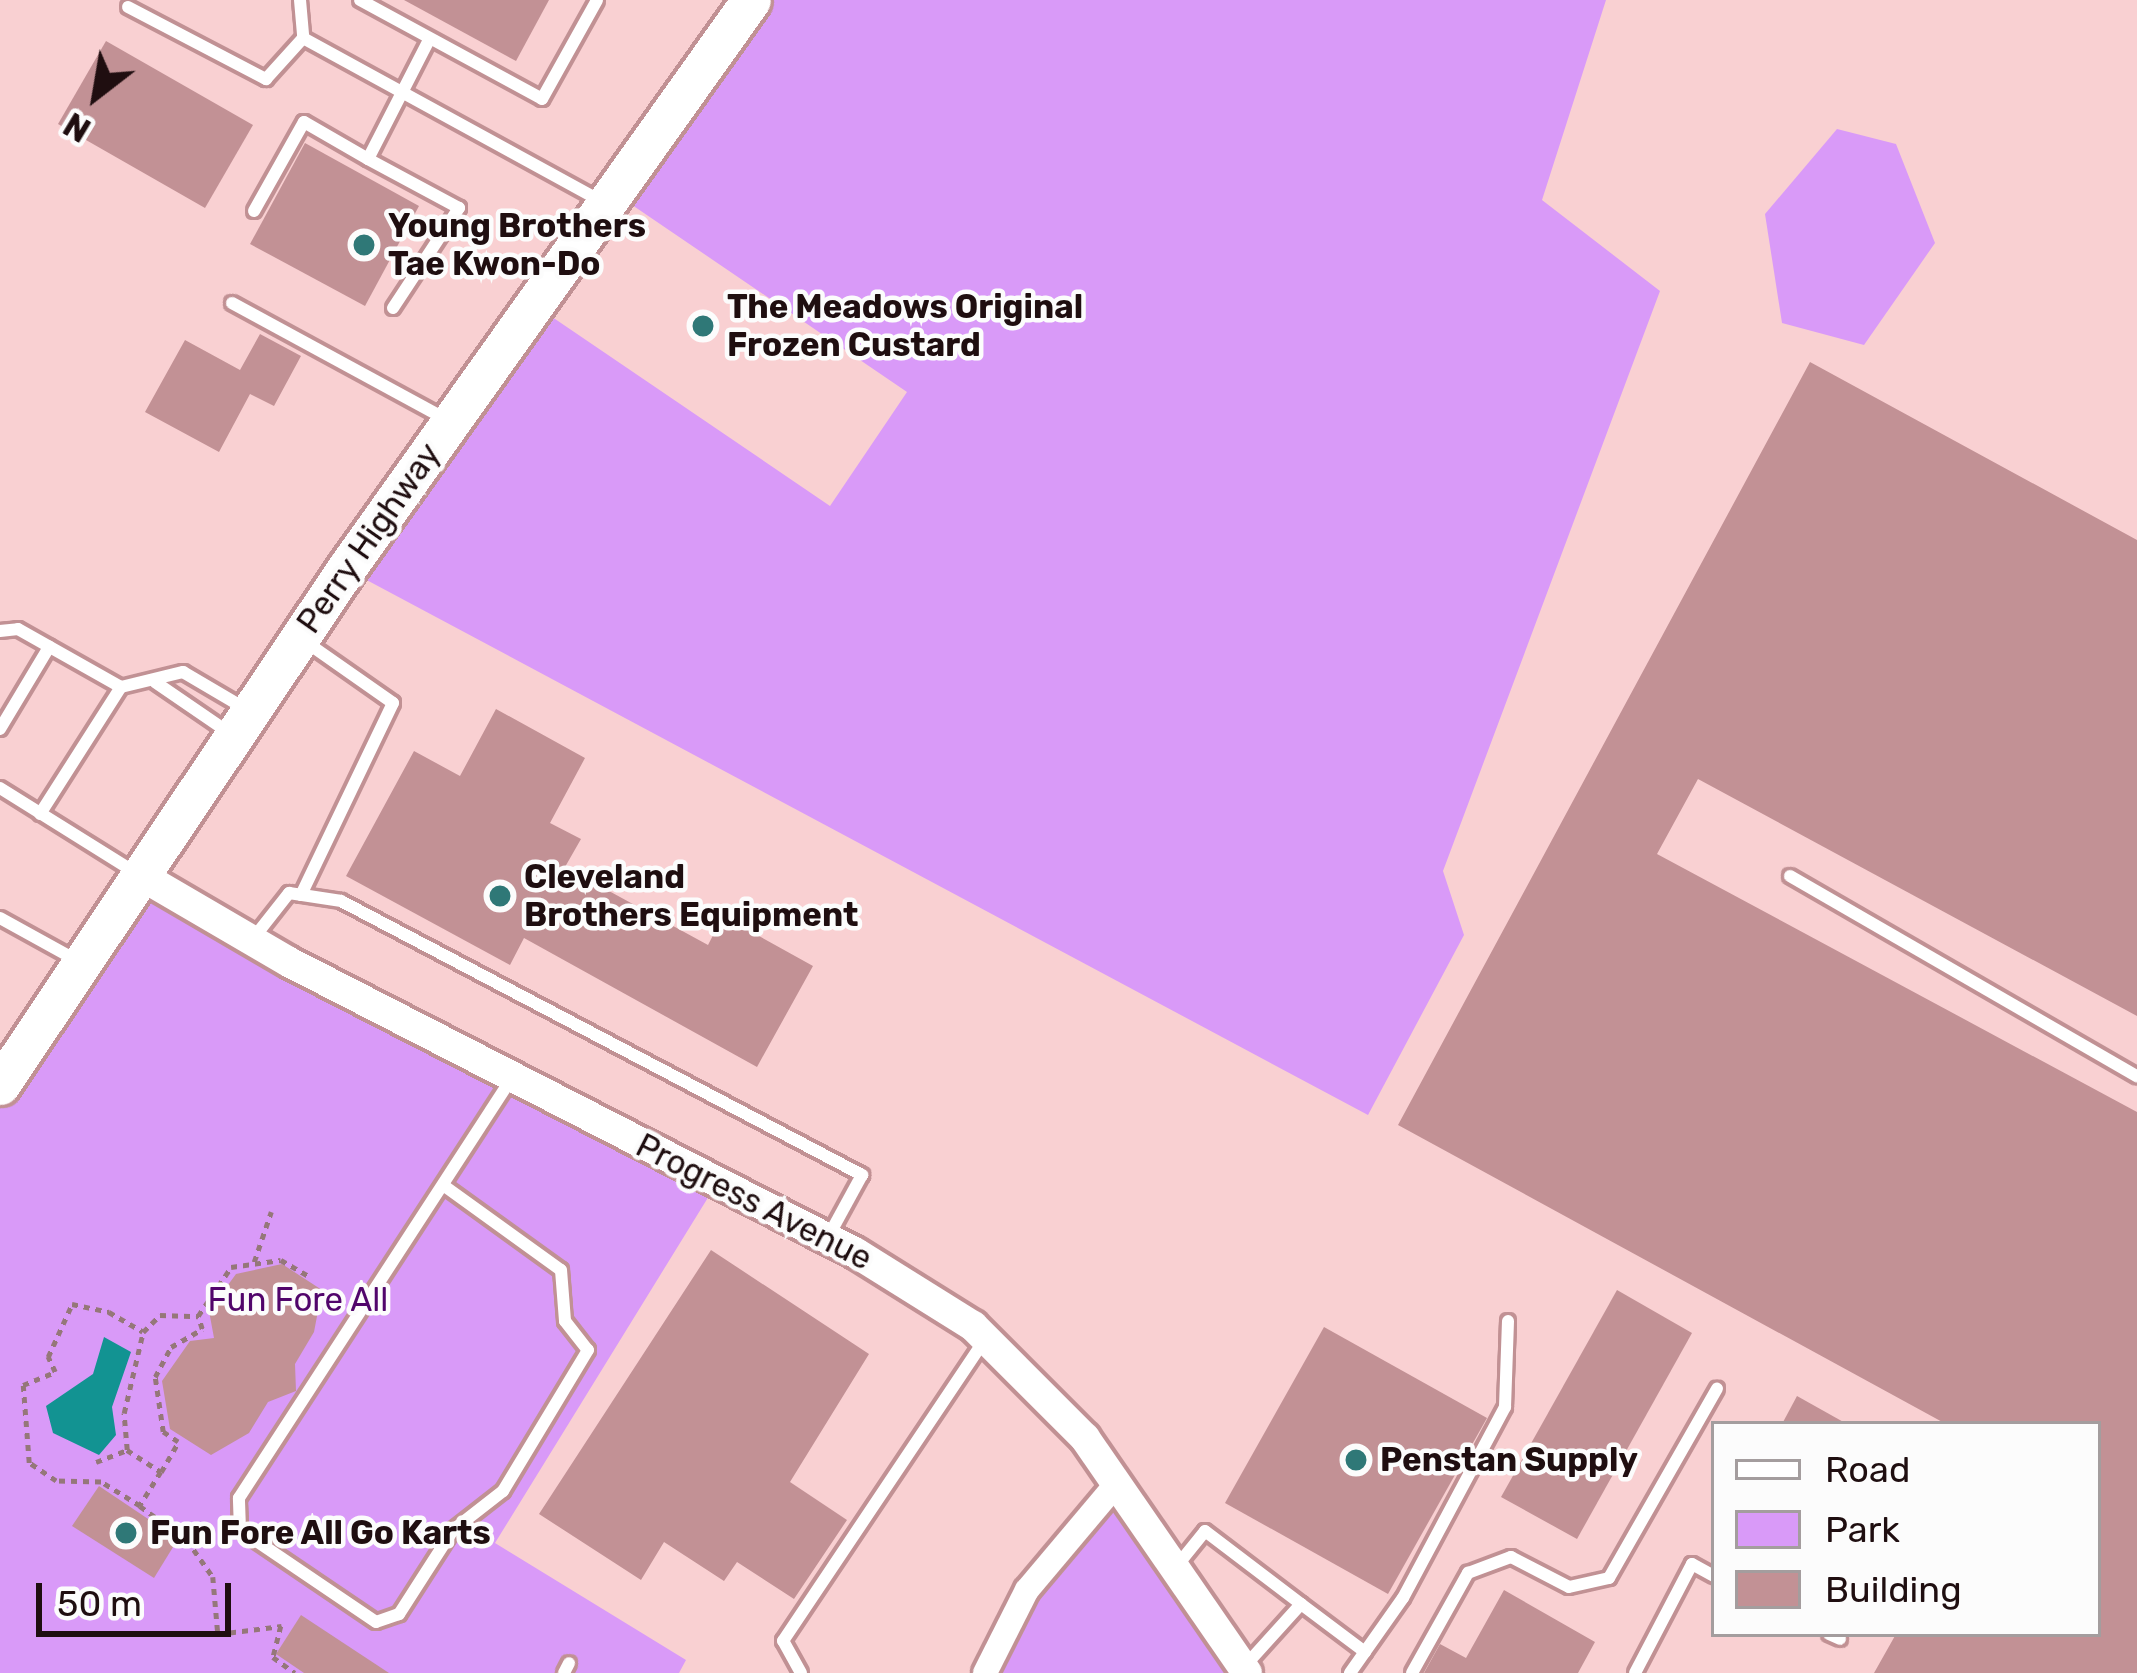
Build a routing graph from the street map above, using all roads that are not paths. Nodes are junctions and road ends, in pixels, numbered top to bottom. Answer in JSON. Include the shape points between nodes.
{"nodes":[{"id":1,"x":300,"y":0,"type":"edge"},
{"id":2,"x":360,"y":0,"type":"edge"},
{"id":3,"x":597,"y":0,"type":"edge"},
{"id":4,"x":752,"y":0,"type":"edge"},
{"id":5,"x":128,"y":7,"type":"dead end"},
{"id":6,"x":303,"y":38,"type":"junction"},
{"id":7,"x":429,"y":40,"type":"junction"},
{"id":8,"x":403,"y":92,"type":"junction"},
{"id":9,"x":368,"y":159,"type":"junction"},
{"id":10,"x":605,"y":203,"type":"junction"},
{"id":11,"x":254,"y":211,"type":"dead end"},
{"id":12,"x":232,"y":303,"type":"dead end"},
{"id":13,"x":393,"y":308,"type":"dead end"},
{"id":14,"x":450,"y":422,"type":"junction"},
{"id":15,"x":0,"y":631,"type":"edge"},
{"id":16,"x":299,"y":638,"type":"junction"},
{"id":17,"x":49,"y":647,"type":"junction"},
{"id":18,"x":155,"y":682,"type":"junction"},
{"id":19,"x":121,"y":687,"type":"junction"},
{"id":20,"x":242,"y":724,"type":"junction"},
{"id":21,"x":0,"y":729,"type":"edge"},
{"id":22,"x":0,"y":788,"type":"edge"},
{"id":23,"x":40,"y":814,"type":"junction"},
{"id":24,"x":140,"y":875,"type":"junction"},
{"id":25,"x":1790,"y":876,"type":"dead end"},
{"id":26,"x":301,"y":895,"type":"junction"},
{"id":27,"x":0,"y":918,"type":"edge"},
{"id":28,"x":252,"y":941,"type":"junction"},
{"id":29,"x":82,"y":962,"type":"junction"},
{"id":30,"x":2137,"y":1076,"type":"edge"},
{"id":31,"x":511,"y":1078,"type":"junction"},
{"id":32,"x":0,"y":1085,"type":"edge"},
{"id":33,"x":443,"y":1185,"type":"junction"},
{"id":34,"x":827,"y":1239,"type":"junction"},
{"id":35,"x":1508,"y":1321,"type":"dead end"},
{"id":36,"x":986,"y":1337,"type":"junction"},
{"id":37,"x":1717,"y":1389,"type":"dead end"},
{"id":38,"x":1118,"y":1483,"type":"junction"},
{"id":39,"x":1175,"y":1568,"type":"junction"},
{"id":40,"x":1711,"y":1574,"type":"edge"},
{"id":41,"x":1300,"y":1604,"type":"junction"},
{"id":42,"x":1365,"y":1652,"type":"junction"},
{"id":43,"x":1245,"y":1671,"type":"edge"},
{"id":44,"x":801,"y":1673,"type":"edge"},
{"id":45,"x":985,"y":1673,"type":"edge"},
{"id":46,"x":1350,"y":1673,"type":"edge"},
{"id":47,"x":1412,"y":1673,"type":"edge"},
{"id":48,"x":1635,"y":1673,"type":"edge"}],
"edges":[{"from":1,"to":6,"type":"lane"},
{"from":2,"to":7,"type":"lane"},
{"from":3,"to":7,"type":"lane","via":[[542,99]]},
{"from":4,"to":10,"type":"main road","name":"Perry Highway"},
{"from":5,"to":6,"type":"lane","via":[[266,79]]},
{"from":6,"to":8,"type":"lane"},
{"from":7,"to":8,"type":"lane"},
{"from":8,"to":9,"type":"lane"},
{"from":8,"to":10,"type":"lane"},
{"from":9,"to":11,"type":"lane","via":[[304,122]]},
{"from":9,"to":13,"type":"lane","via":[[458,208]]},
{"from":10,"to":14,"type":"main road","name":"Perry Highway"},
{"from":12,"to":14,"type":"lane"},
{"from":14,"to":16,"type":"main road","name":"Perry Highway"},
{"from":15,"to":17,"type":"lane","via":[[18,629]]},
{"from":16,"to":20,"type":"main road","name":"Perry Highway"},
{"from":16,"to":26,"type":"lane","via":[[393,703]]},
{"from":17,"to":19,"type":"lane"},
{"from":17,"to":21,"type":"lane"},
{"from":18,"to":19,"type":"lane"},
{"from":18,"to":20,"type":"lane"},
{"from":18,"to":20,"type":"lane","via":[[173,671],[190,674]]},
{"from":19,"to":23,"type":"lane"},
{"from":20,"to":24,"type":"main road","name":"Perry Highway"},
{"from":22,"to":23,"type":"lane"},
{"from":23,"to":24,"type":"lane"},
{"from":24,"to":28,"type":"street","name":"Progress Avenue"},
{"from":24,"to":29,"type":"main road","name":"Perry Highway"},
{"from":25,"to":30,"type":"lane"},
{"from":26,"to":28,"type":"lane","via":[[290,893]]},
{"from":26,"to":34,"type":"lane","via":[[341,902],[862,1175]]},
{"from":27,"to":29,"type":"lane"},
{"from":28,"to":31,"type":"street","name":"Progress Avenue"},
{"from":29,"to":32,"type":"main road","name":"Perry Highway"},
{"from":31,"to":33,"type":"lane"},
{"from":31,"to":34,"type":"street","name":"Progress Avenue"},
{"from":33,"to":33,"type":"lane","via":[[238,1498],[235,1516],[258,1544],[376,1622],[399,1614],[453,1530],[503,1491],[589,1350],[565,1321],[561,1270]]},
{"from":34,"to":36,"type":"street","name":"Progress Avenue"},
{"from":35,"to":42,"type":"lane","via":[[1505,1407],[1403,1598]]},
{"from":36,"to":38,"type":"street","name":"Progress Avenue","via":[[1058,1406]]},
{"from":36,"to":44,"type":"lane","via":[[783,1641]]},
{"from":37,"to":47,"type":"lane","via":[[1609,1578],[1569,1587],[1511,1557],[1468,1573]]},
{"from":38,"to":39,"type":"street","name":"Progress Avenue"},
{"from":38,"to":45,"type":"street","via":[[1027,1590]]},
{"from":39,"to":41,"type":"lane","via":[[1205,1531]]},
{"from":39,"to":43,"type":"street","name":"Progress Avenue"},
{"from":40,"to":48,"type":"lane","via":[[1692,1564]]},
{"from":41,"to":42,"type":"lane"},
{"from":41,"to":43,"type":"lane"},
{"from":42,"to":46,"type":"lane"}]}
